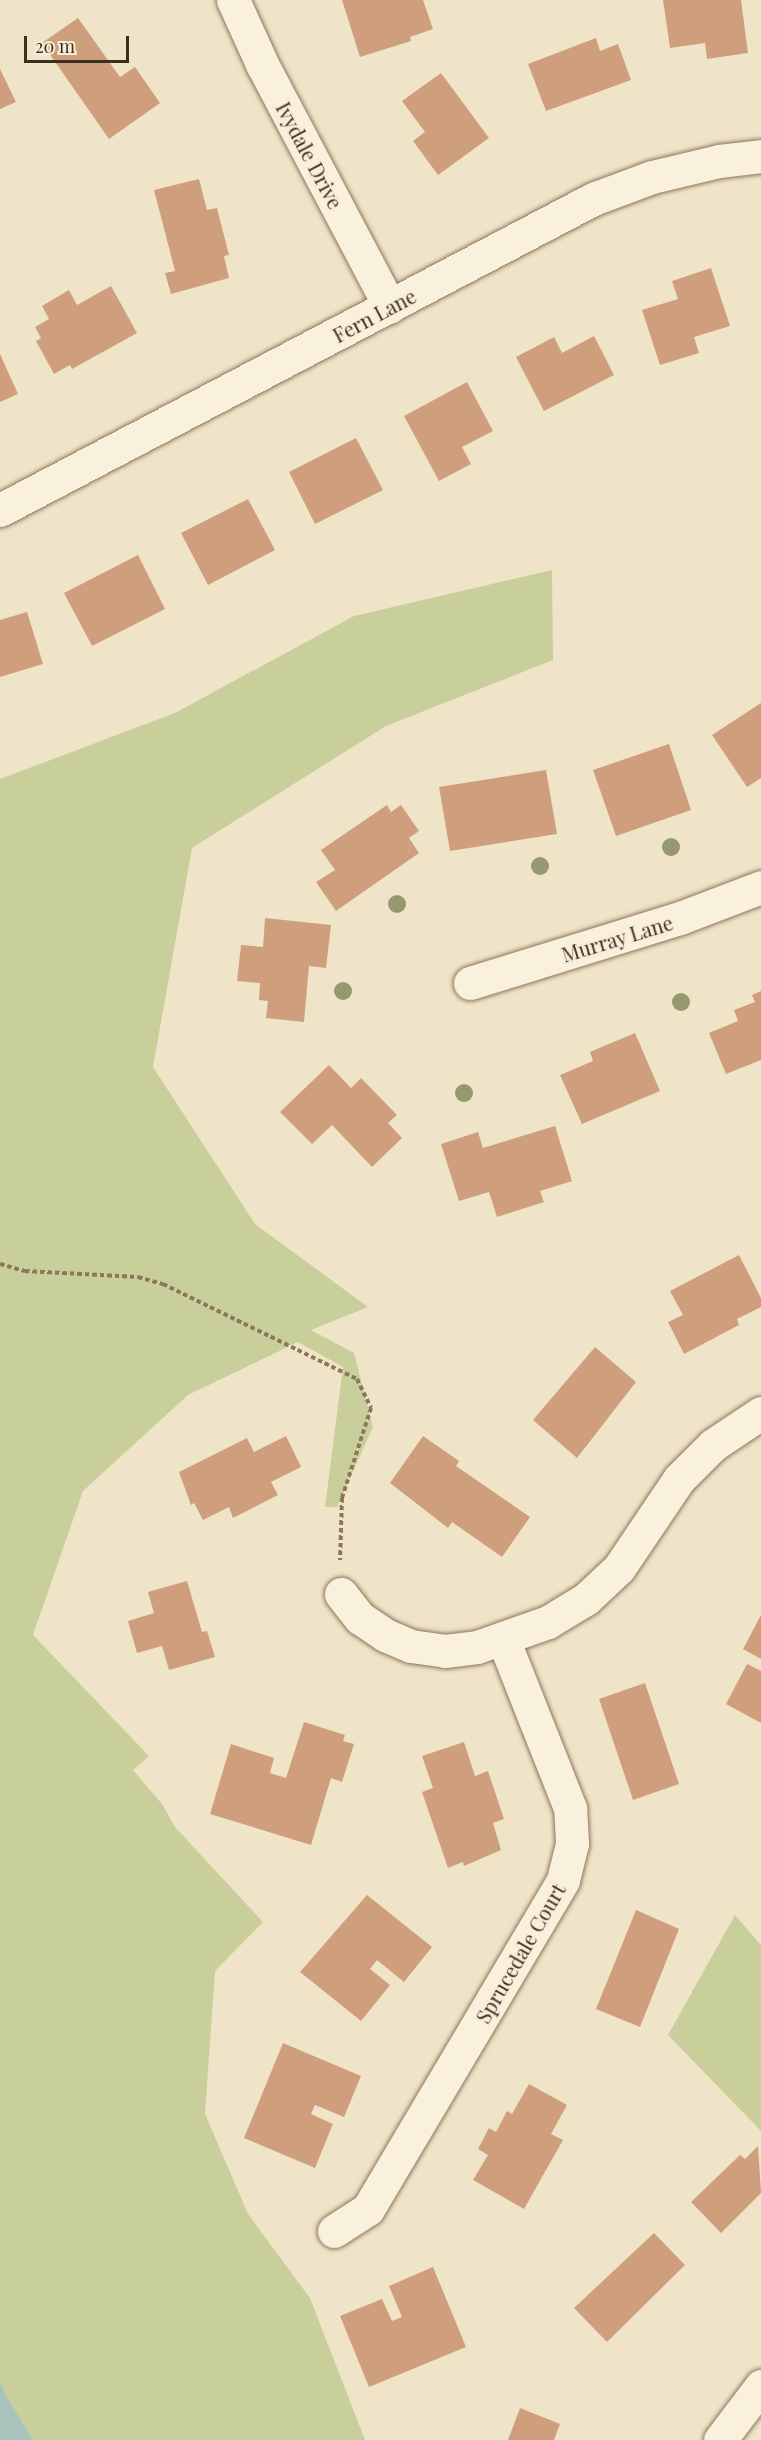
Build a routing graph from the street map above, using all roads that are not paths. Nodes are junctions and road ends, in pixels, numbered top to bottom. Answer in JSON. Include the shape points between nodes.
{"nodes":[{"id":1,"x":233,"y":0,"type":"edge"},
{"id":2,"x":761,"y":156,"type":"edge"},
{"id":3,"x":390,"y":307,"type":"junction"},
{"id":4,"x":0,"y":510,"type":"edge"},
{"id":5,"x":761,"y":887,"type":"edge"},
{"id":6,"x":470,"y":983,"type":"dead end"},
{"id":7,"x":761,"y":1413,"type":"edge"},
{"id":8,"x":341,"y":1594,"type":"road end"},
{"id":9,"x":503,"y":1640,"type":"junction"},
{"id":10,"x":334,"y":2231,"type":"dead end"},
{"id":11,"x":761,"y":2386,"type":"edge"},
{"id":12,"x":720,"y":2440,"type":"edge"}],
"edges":[{"from":1,"to":3,"type":"street","name":"Ivydale Drive","via":[[263,66]]},
{"from":2,"to":3,"type":"street","name":"Fern Lane","via":[[719,160],[652,177],[594,200]]},
{"from":3,"to":4,"type":"street","name":"Fern Lane"},
{"from":5,"to":6,"type":"street","name":"Murray Lane","via":[[680,918]]},
{"from":7,"to":9,"type":"street","via":[[713,1445],[679,1479],[620,1568],[586,1599],[548,1622]]},
{"from":8,"to":9,"type":"street","via":[[360,1618],[411,1646],[446,1651]]},
{"from":9,"to":10,"type":"street","name":"Sprucedale Court","via":[[570,1808],[572,1844],[563,1880],[368,2209]]},
{"from":11,"to":12,"type":"street"}]}
